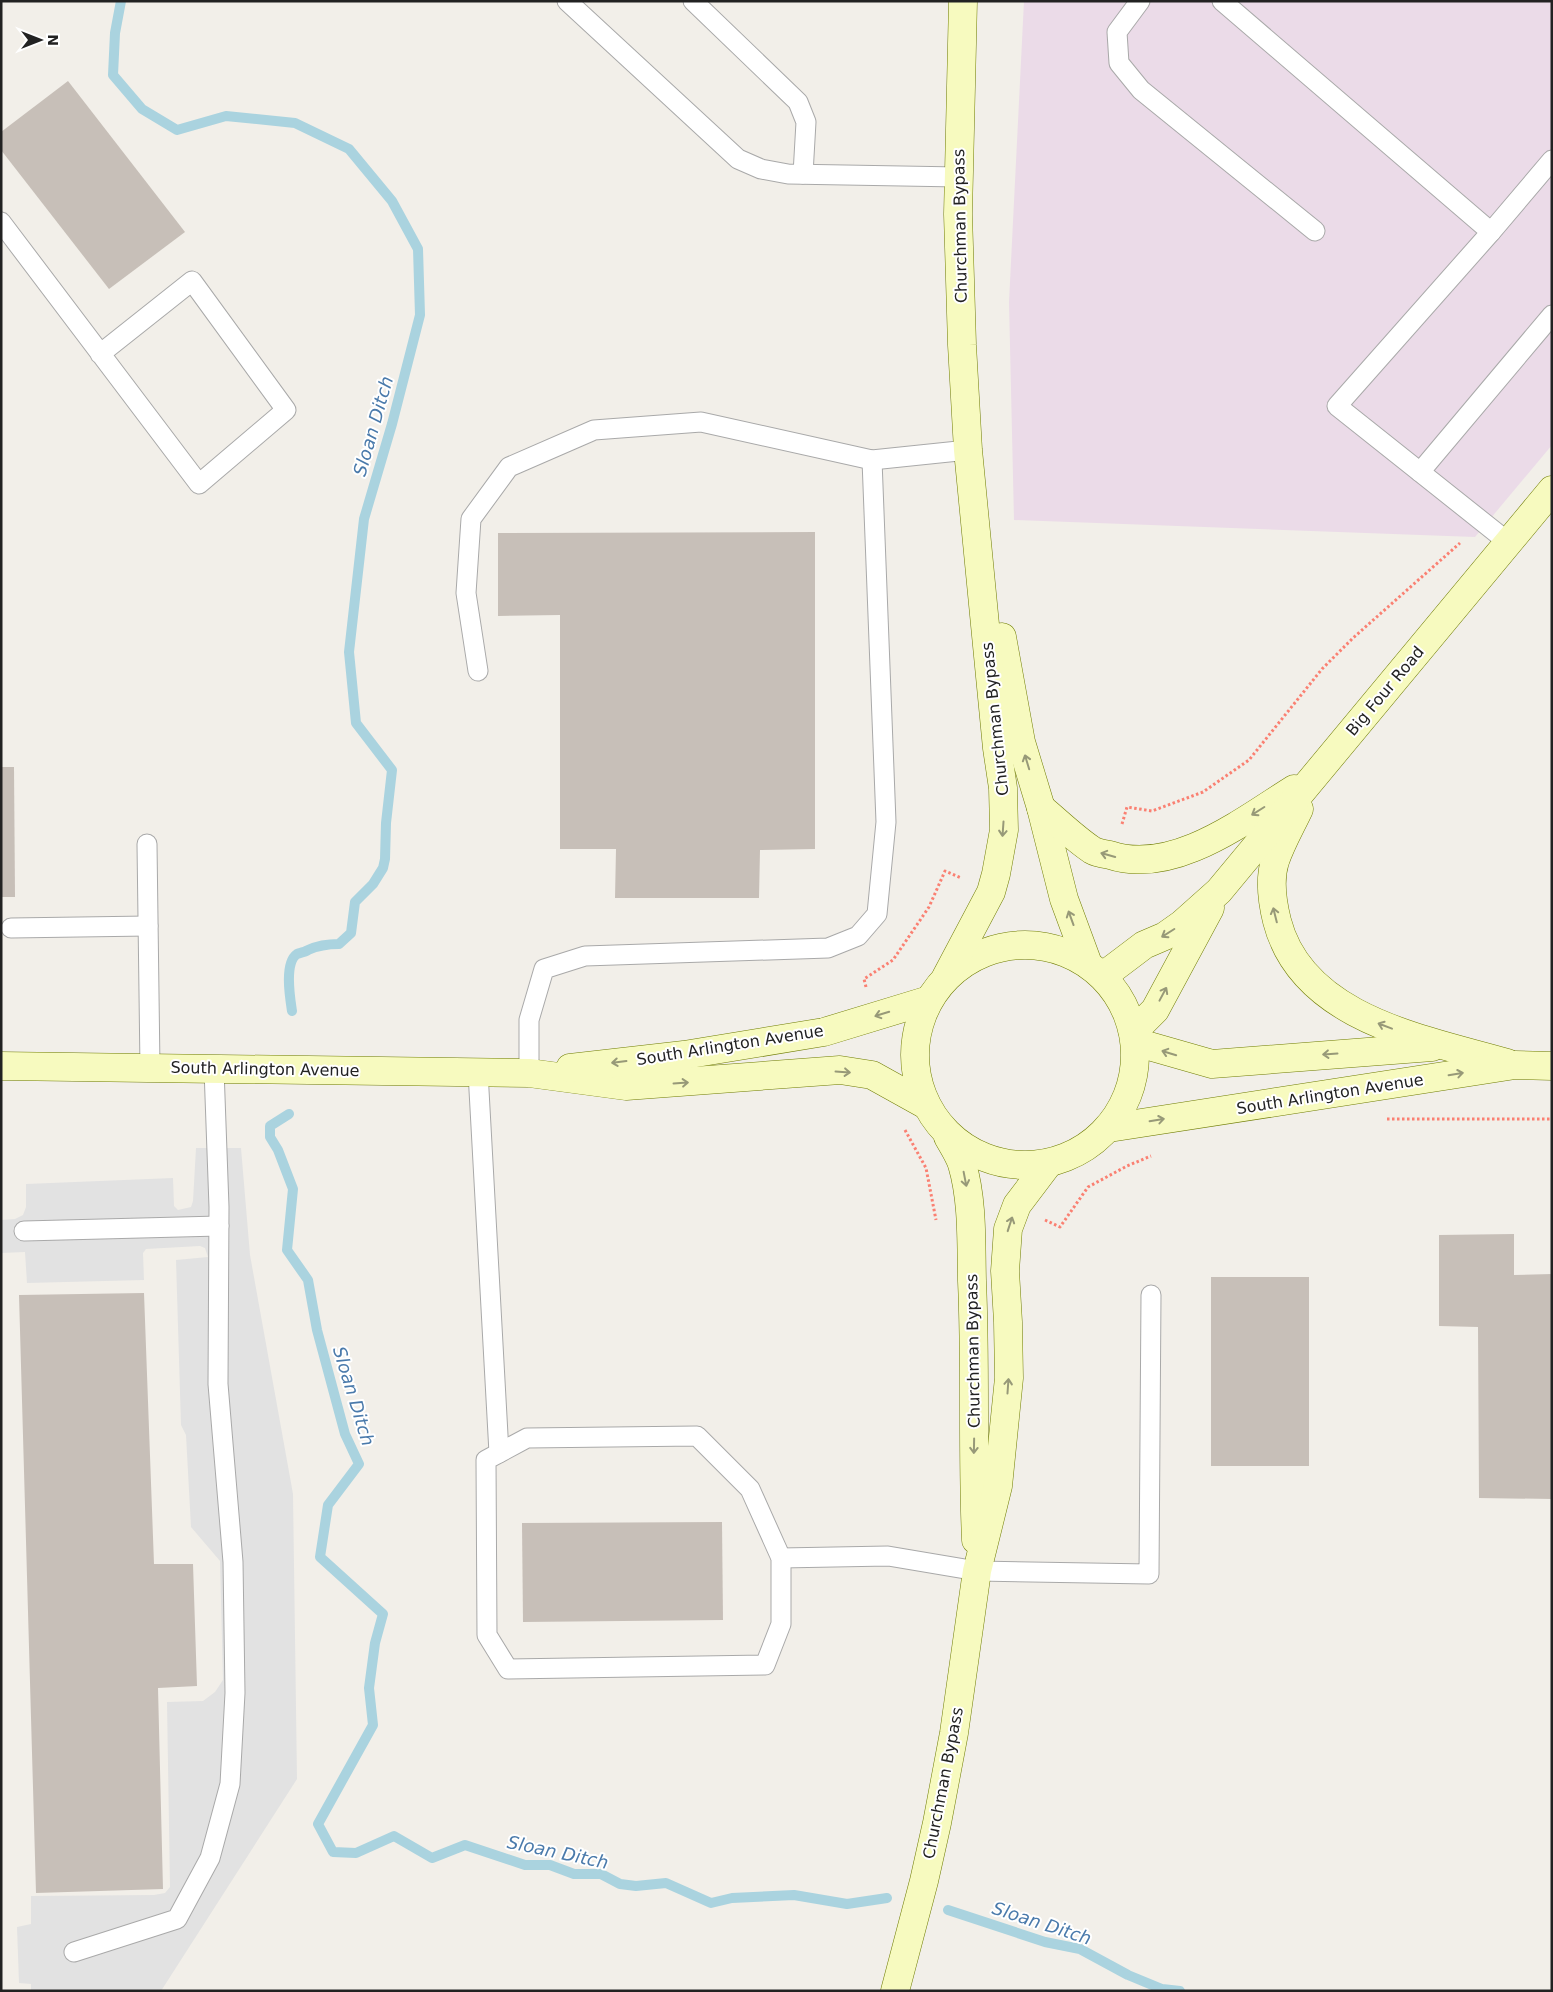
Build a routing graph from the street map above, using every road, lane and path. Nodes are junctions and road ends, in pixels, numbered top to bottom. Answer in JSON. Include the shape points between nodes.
{"nodes":[{"id":1,"x":567,"y":1,"type":"edge"},
{"id":2,"x":693,"y":1,"type":"edge"},
{"id":3,"x":963,"y":1,"type":"edge"},
{"id":4,"x":1140,"y":1,"type":"edge"},
{"id":5,"x":1222,"y":1,"type":"edge"},
{"id":6,"x":1552,"y":160,"type":"edge"},
{"id":7,"x":803,"y":174,"type":"junction"},
{"id":8,"x":959,"y":177,"type":"junction"},
{"id":9,"x":1,"y":222,"type":"edge"},
{"id":10,"x":1316,"y":231,"type":"dead end"},
{"id":11,"x":1491,"y":232,"type":"junction"},
{"id":12,"x":1552,"y":315,"type":"edge"},
{"id":13,"x":100,"y":354,"type":"junction"},
{"id":14,"x":968,"y":450,"type":"junction"},
{"id":15,"x":872,"y":460,"type":"junction"},
{"id":16,"x":1420,"y":472,"type":"junction"},
{"id":17,"x":1552,"y":490,"type":"edge"},
{"id":18,"x":1508,"y":542,"type":"junction"},
{"id":19,"x":1460,"y":543,"type":"dead end"},
{"id":20,"x":478,"y":671,"type":"dead end"},
{"id":21,"x":1314,"y":776,"type":"junction"},
{"id":22,"x":1041,"y":808,"type":"junction"},
{"id":23,"x":1120,"y":829,"type":"dead end"},
{"id":24,"x":147,"y":844,"type":"dead end"},
{"id":25,"x":960,"y":877,"type":"dead end"},
{"id":26,"x":1219,"y":891,"type":"junction"},
{"id":27,"x":148,"y":926,"type":"junction"},
{"id":28,"x":11,"y":928,"type":"dead end"},
{"id":29,"x":1095,"y":970,"type":"junction"},
{"id":30,"x":946,"y":977,"type":"junction"},
{"id":31,"x":866,"y":988,"type":"dead end"},
{"id":32,"x":929,"y":1000,"type":"junction"},
{"id":33,"x":1134,"y":1037,"type":"junction"},
{"id":34,"x":1448,"y":1046,"type":"junction"},
{"id":35,"x":1515,"y":1065,"type":"junction"},
{"id":36,"x":1,"y":1066,"type":"edge"},
{"id":37,"x":1552,"y":1066,"type":"edge"},
{"id":38,"x":150,"y":1068,"type":"junction"},
{"id":39,"x":214,"y":1069,"type":"junction"},
{"id":40,"x":478,"y":1072,"type":"junction"},
{"id":41,"x":528,"y":1073,"type":"junction"},
{"id":42,"x":926,"y":1105,"type":"junction"},
{"id":43,"x":1387,"y":1119,"type":"dead end"},
{"id":44,"x":1551,"y":1119,"type":"edge"},
{"id":45,"x":898,"y":1125,"type":"dead end"},
{"id":46,"x":1109,"y":1128,"type":"junction"},
{"id":47,"x":947,"y":1135,"type":"junction"},
{"id":48,"x":1152,"y":1155,"type":"dead end"},
{"id":49,"x":1048,"y":1164,"type":"junction"},
{"id":50,"x":1040,"y":1218,"type":"dead end"},
{"id":51,"x":938,"y":1225,"type":"dead end"},
{"id":52,"x":219,"y":1226,"type":"junction"},
{"id":53,"x":24,"y":1231,"type":"dead end"},
{"id":54,"x":1151,"y":1296,"type":"dead end"},
{"id":55,"x":499,"y":1453,"type":"junction"},
{"id":56,"x":782,"y":1558,"type":"junction"},
{"id":57,"x":977,"y":1571,"type":"junction"},
{"id":58,"x":74,"y":1952,"type":"dead end"},
{"id":59,"x":894,"y":1991,"type":"edge"}],
"edges":[{"from":1,"to":7,"type":"lane","via":[[738,159],[762,169]]},
{"from":2,"to":7,"type":"lane","via":[[798,102],[806,122]]},
{"from":3,"to":8,"type":"street","name":"Churchman Bypass"},
{"from":4,"to":10,"type":"lane","via":[[1117,32],[1119,63],[1141,90]]},
{"from":5,"to":11,"type":"lane"},
{"from":6,"to":11,"type":"lane"},
{"from":7,"to":8,"type":"lane"},
{"from":8,"to":14,"type":"street","name":"Churchman Bypass"},
{"from":9,"to":13,"type":"lane"},
{"from":11,"to":16,"type":"lane","via":[[1337,406]]},
{"from":12,"to":16,"type":"lane"},
{"from":13,"to":13,"type":"lane","via":[[199,484],[286,410],[192,281]]},
{"from":14,"to":15,"type":"lane"},
{"from":22,"to":14,"type":"street","name":"Churchman Bypass","one_way":true,"via":[[1021,742]]},
{"from":14,"to":30,"type":"street","name":"Churchman Bypass","one_way":true,"via":[[1003,788],[1004,830],[991,892]]},
{"from":15,"to":20,"type":"lane","via":[[701,422],[594,430],[509,467],[471,519],[466,593]]},
{"from":15,"to":41,"type":"lane","via":[[886,822],[877,914],[858,936],[828,948],[585,956],[544,969],[528,1020]]},
{"from":16,"to":18,"type":"lane"},
{"from":17,"to":18,"type":"street","name":"Big Four Road"},
{"from":18,"to":21,"type":"street","name":"Big Four Road"},
{"from":19,"to":23,"type":"path","via":[[1322,669],[1249,760],[1203,792],[1152,811],[1127,807]]},
{"from":21,"to":22,"type":"street","one_way":true,"via":[[1202,845],[1144,860],[1122,859],[1093,851]]},
{"from":21,"to":26,"type":"street","name":"Big Four Road"},
{"from":34,"to":21,"type":"street","one_way":true,"via":[[1389,1028],[1357,1014],[1326,994],[1304,972],[1287,948],[1272,904],[1271,881],[1275,861]]},
{"from":29,"to":22,"type":"street","name":"Churchman Bypass","one_way":true,"via":[[1064,899]]},
{"from":24,"to":27,"type":"lane"},
{"from":25,"to":31,"type":"path","via":[[945,871],[929,907],[893,960],[864,978]]},
{"from":26,"to":29,"type":"street","name":"Big Four Road","one_way":true,"via":[[1165,936]]},
{"from":33,"to":26,"type":"street","name":"Big Four Road","one_way":true,"via":[[1155,1010]]},
{"from":27,"to":28,"type":"lane"},
{"from":27,"to":38,"type":"lane"},
{"from":29,"to":30,"type":"street","via":[[1061,950],[1030,944],[999,947],[970,958]]},
{"from":29,"to":33,"type":"street","via":[[1120,999]]},
{"from":30,"to":32,"type":"street"},
{"from":32,"to":41,"type":"street","name":"South Arlington Avenue","one_way":true,"via":[[824,1032],[684,1056]]},
{"from":32,"to":42,"type":"street","via":[[918,1025],[914,1052],[917,1079]]},
{"from":34,"to":33,"type":"street","name":"South Arlington Avenue","one_way":true,"via":[[1212,1064]]},
{"from":33,"to":46,"type":"street","via":[[1135,1065],[1131,1087]]},
{"from":34,"to":35,"type":"street"},
{"from":35,"to":37,"type":"street","name":"South Arlington Avenue"},
{"from":46,"to":35,"type":"street","name":"South Arlington Avenue","one_way":true},
{"from":36,"to":38,"type":"street","name":"South Arlington Avenue"},
{"from":38,"to":39,"type":"street","name":"South Arlington Avenue"},
{"from":39,"to":40,"type":"street","name":"South Arlington Avenue"},
{"from":39,"to":52,"type":"lane"},
{"from":40,"to":41,"type":"street","name":"South Arlington Avenue"},
{"from":40,"to":55,"type":"lane"},
{"from":41,"to":42,"type":"street","name":"South Arlington Avenue","one_way":true,"via":[[626,1086],[840,1070],[872,1075]]},
{"from":42,"to":47,"type":"street"},
{"from":43,"to":44,"type":"path"},
{"from":45,"to":51,"type":"path","via":[[926,1168]]},
{"from":46,"to":49,"type":"street","via":[[1081,1151]]},
{"from":47,"to":49,"type":"street","via":[[969,1151],[994,1162],[1021,1166]]},
{"from":47,"to":57,"type":"street","name":"Churchman Bypass","one_way":true,"via":[[962,1163],[969,1200]]},
{"from":48,"to":50,"type":"path","via":[[1088,1187],[1060,1227]]},
{"from":57,"to":49,"type":"street","name":"Churchman Bypass","one_way":true,"via":[[998,1486],[1004,1435],[1009,1378],[1005,1271],[1008,1229],[1017,1205]]},
{"from":52,"to":53,"type":"lane"},
{"from":52,"to":58,"type":"lane","via":[[218,1384],[233,1562],[236,1693],[230,1784],[210,1858],[177,1919]]},
{"from":54,"to":57,"type":"lane","via":[[1149,1574]]},
{"from":55,"to":56,"type":"lane","via":[[527,1438],[697,1436],[750,1489]]},
{"from":55,"to":56,"type":"lane","via":[[486,1460],[487,1635],[508,1669],[765,1665],[782,1624]]},
{"from":56,"to":57,"type":"lane","via":[[888,1556]]},
{"from":57,"to":59,"type":"street","name":"Churchman Bypass","via":[[954,1733],[937,1823]]}]}
